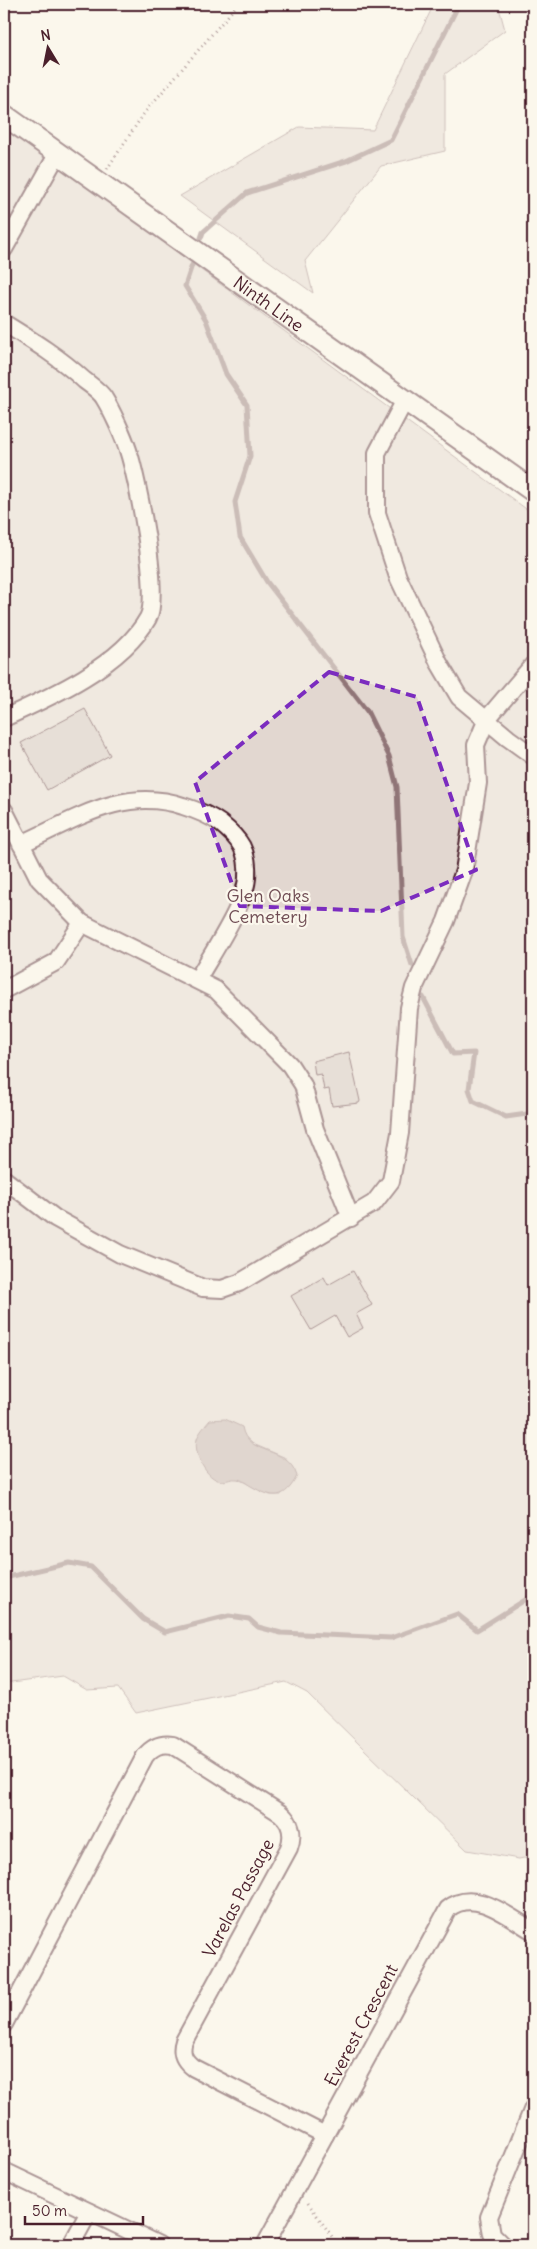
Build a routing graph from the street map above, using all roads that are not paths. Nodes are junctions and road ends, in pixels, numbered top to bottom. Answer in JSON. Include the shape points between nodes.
{"nodes":[{"id":1,"x":4,"y":115,"type":"edge"},
{"id":2,"x":58,"y":153,"type":"junction"},
{"id":3,"x":4,"y":249,"type":"edge"},
{"id":4,"x":4,"y":323,"type":"edge"},
{"id":5,"x":406,"y":400,"type":"junction"},
{"id":6,"x":533,"y":491,"type":"edge"},
{"id":7,"x":533,"y":665,"type":"edge"},
{"id":8,"x":4,"y":718,"type":"edge"},
{"id":9,"x":486,"y":719,"type":"junction"},
{"id":10,"x":533,"y":756,"type":"edge"},
{"id":11,"x":4,"y":810,"type":"edge"},
{"id":12,"x":21,"y":844,"type":"junction"},
{"id":13,"x":82,"y":923,"type":"junction"},
{"id":14,"x":197,"y":980,"type":"junction"},
{"id":15,"x":4,"y":990,"type":"edge"},
{"id":16,"x":7,"y":1187,"type":"edge"},
{"id":17,"x":351,"y":1218,"type":"junction"},
{"id":18,"x":533,"y":1931,"type":"edge"},
{"id":19,"x":4,"y":2024,"type":"edge"},
{"id":20,"x":533,"y":2108,"type":"edge"},
{"id":21,"x":324,"y":2135,"type":"junction"},
{"id":22,"x":4,"y":2171,"type":"edge"},
{"id":23,"x":89,"y":2212,"type":"junction"},
{"id":24,"x":71,"y":2245,"type":"edge"},
{"id":25,"x":158,"y":2245,"type":"edge"},
{"id":26,"x":265,"y":2245,"type":"edge"},
{"id":27,"x":503,"y":2245,"type":"edge"}],
"edges":[{"from":1,"to":2,"type":"main road","name":"Ninth Line"},
{"from":2,"to":3,"type":"street"},
{"from":2,"to":5,"type":"main road","name":"Ninth Line"},
{"from":4,"to":8,"type":"street","via":[[58,357],[103,397],[128,450],[149,552],[154,594],[150,616],[134,639],[98,667],[40,702]]},
{"from":5,"to":6,"type":"main road","name":"Ninth Line"},
{"from":5,"to":9,"type":"street","via":[[377,453],[377,512],[398,577],[439,663],[459,697]]},
{"from":7,"to":9,"type":"street"},
{"from":9,"to":10,"type":"street"},
{"from":9,"to":17,"type":"street","via":[[476,745],[478,783],[464,871],[446,921],[414,988],[409,1008],[400,1133],[391,1181],[374,1203]]},
{"from":11,"to":12,"type":"street"},
{"from":12,"to":13,"type":"street","via":[[39,879]]},
{"from":12,"to":14,"type":"street","via":[[97,809],[139,798],[167,800],[195,810],[216,820],[237,836],[246,859],[247,880],[239,903]]},
{"from":13,"to":14,"type":"street"},
{"from":13,"to":15,"type":"street","via":[[56,962]]},
{"from":14,"to":17,"type":"street","via":[[216,990],[290,1065],[303,1084],[315,1129]]},
{"from":16,"to":17,"type":"street","via":[[120,1254],[203,1288],[222,1289],[239,1283]]},
{"from":18,"to":21,"type":"street","name":"Everest Crescent","via":[[474,1900],[459,1901],[448,1909]]},
{"from":19,"to":21,"type":"street","name":"Varelas Passage","via":[[145,1756],[160,1745],[174,1745],[280,1813],[289,1823],[292,1836],[289,1848],[184,2041],[182,2053],[194,2068]]},
{"from":20,"to":27,"type":"street","via":[[489,2217],[492,2234]]},
{"from":21,"to":26,"type":"street","name":"Everest Crescent"},
{"from":22,"to":23,"type":"street"},
{"from":23,"to":24,"type":"street"},
{"from":23,"to":25,"type":"street"}]}
